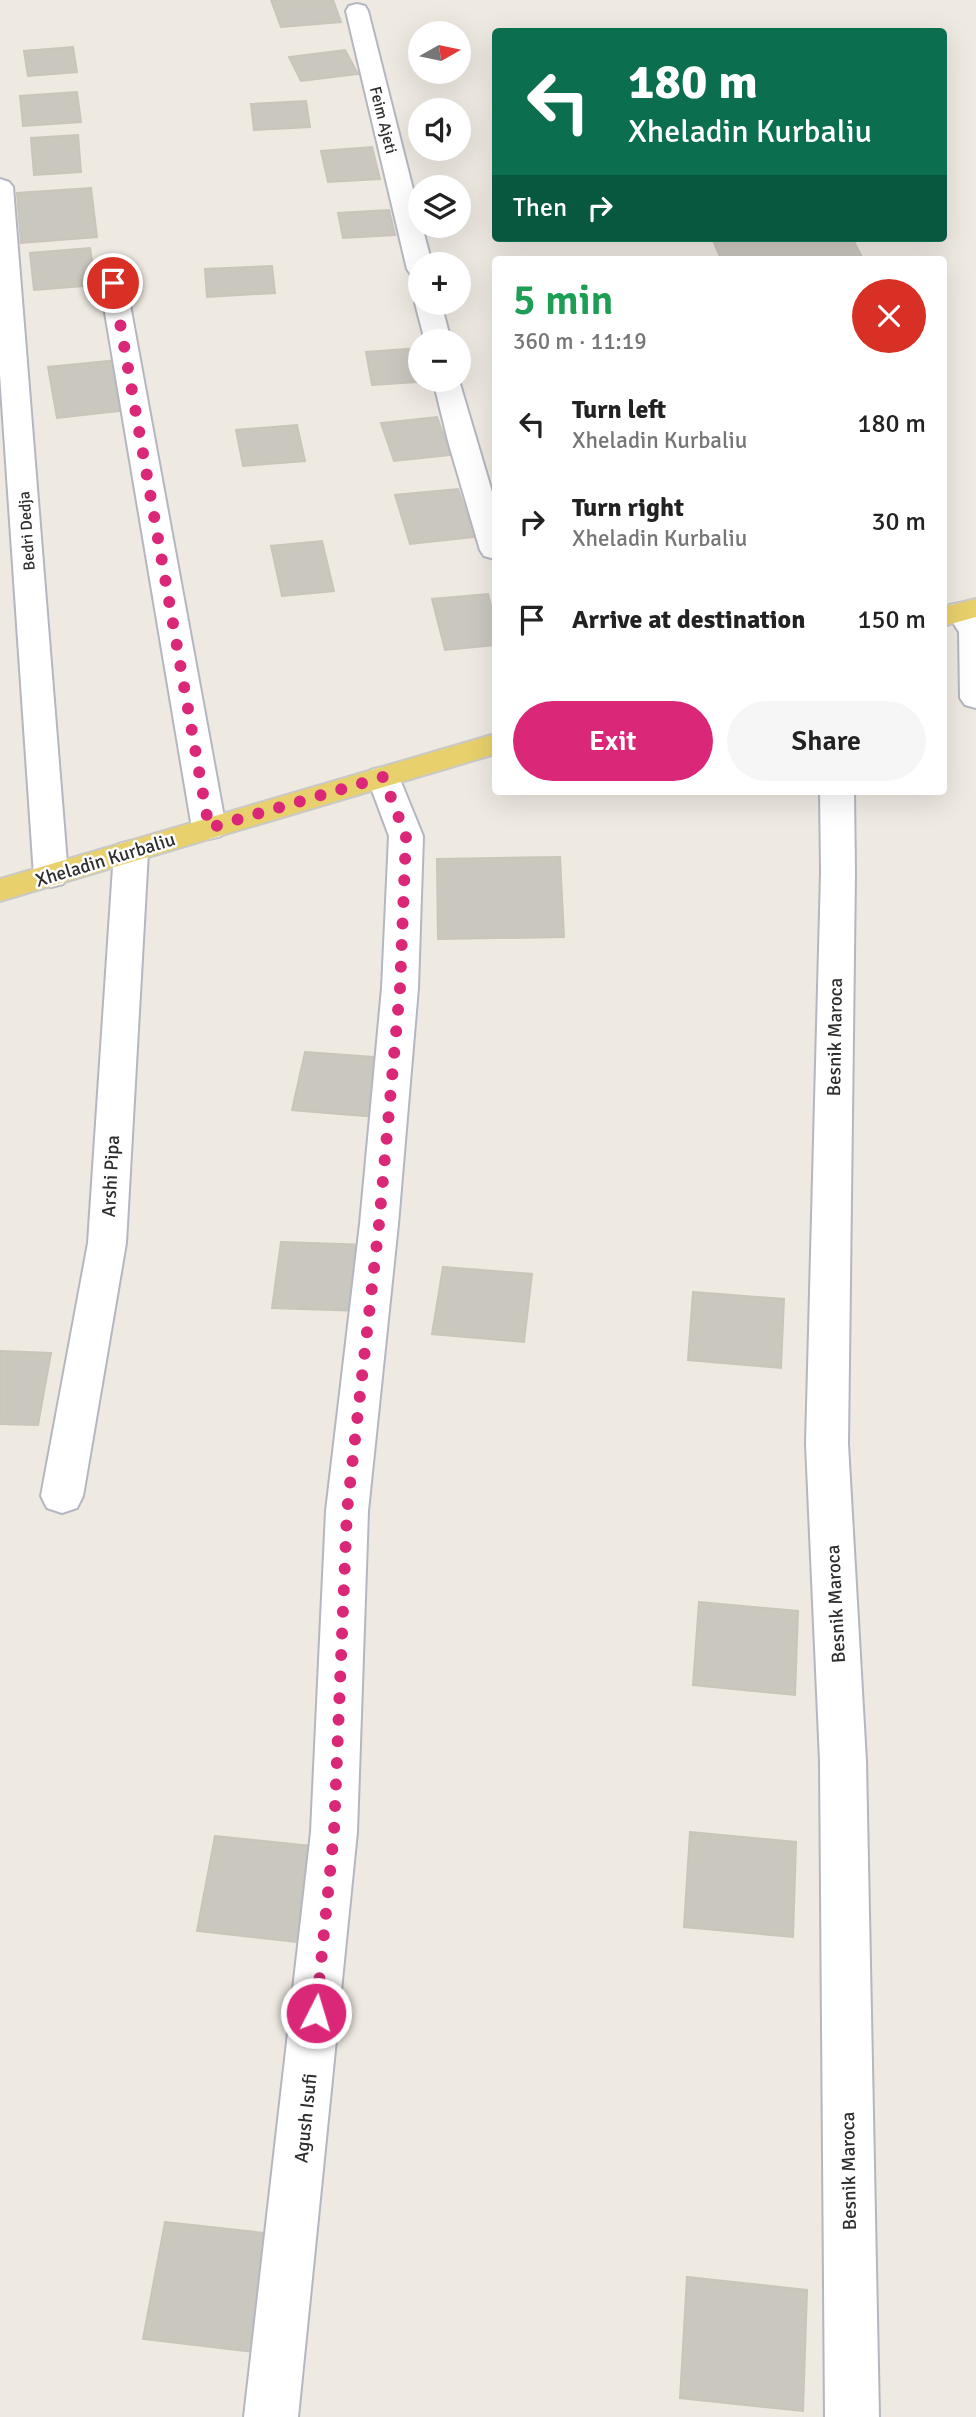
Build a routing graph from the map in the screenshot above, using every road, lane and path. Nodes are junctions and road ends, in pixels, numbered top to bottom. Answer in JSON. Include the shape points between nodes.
{"nodes":[{"id":1,"x":357,"y":11,"type":"dead end"},
{"id":2,"x":0,"y":187,"type":"edge"},
{"id":3,"x":416,"y":252,"type":"edge"},
{"id":4,"x":113,"y":283,"type":"dead end"},
{"id":5,"x":450,"y":392,"type":"edge"},
{"id":6,"x":492,"y":540,"type":"edge"},
{"id":7,"x":960,"y":612,"type":"edge"},
{"id":8,"x":976,"y":698,"type":"edge"},
{"id":9,"x":492,"y":745,"type":"edge"},
{"id":10,"x":383,"y":777,"type":"junction"},
{"id":11,"x":837,"y":795,"type":"edge"},
{"id":12,"x":209,"y":828,"type":"junction"},
{"id":13,"x":131,"y":852,"type":"junction"},
{"id":14,"x":51,"y":876,"type":"junction"},
{"id":15,"x":0,"y":890,"type":"edge"},
{"id":16,"x":62,"y":1496,"type":"dead end"},
{"id":17,"x":271,"y":2417,"type":"edge"},
{"id":18,"x":852,"y":2417,"type":"edge"}],
"edges":[{"from":1,"to":3,"type":"street","name":"Feim Ajeti"},
{"from":2,"to":14,"type":"street","name":"Bedri Dedja"},
{"from":4,"to":12,"type":"street"},
{"from":5,"to":6,"type":"street"},
{"from":7,"to":8,"type":"street","via":[[975,632]]},
{"from":9,"to":10,"type":"main road","name":"Xheladin Kurbaliu"},
{"from":10,"to":12,"type":"main road","name":"Xheladin Kurbaliu"},
{"from":10,"to":17,"type":"street","name":"Agush Isufi","via":[[406,836],[400,988],[347,1511],[332,1845]]},
{"from":11,"to":18,"type":"street","name":"Besnik Maroca","via":[[827,1444],[843,1761]]},
{"from":12,"to":13,"type":"main road","name":"Xheladin Kurbaliu"},
{"from":13,"to":14,"type":"main road","name":"Xheladin Kurbaliu"},
{"from":13,"to":16,"type":"street","name":"Arshi Pipa","via":[[107,1243]]},
{"from":14,"to":15,"type":"main road","name":"Xheladin Kurbaliu"}]}
